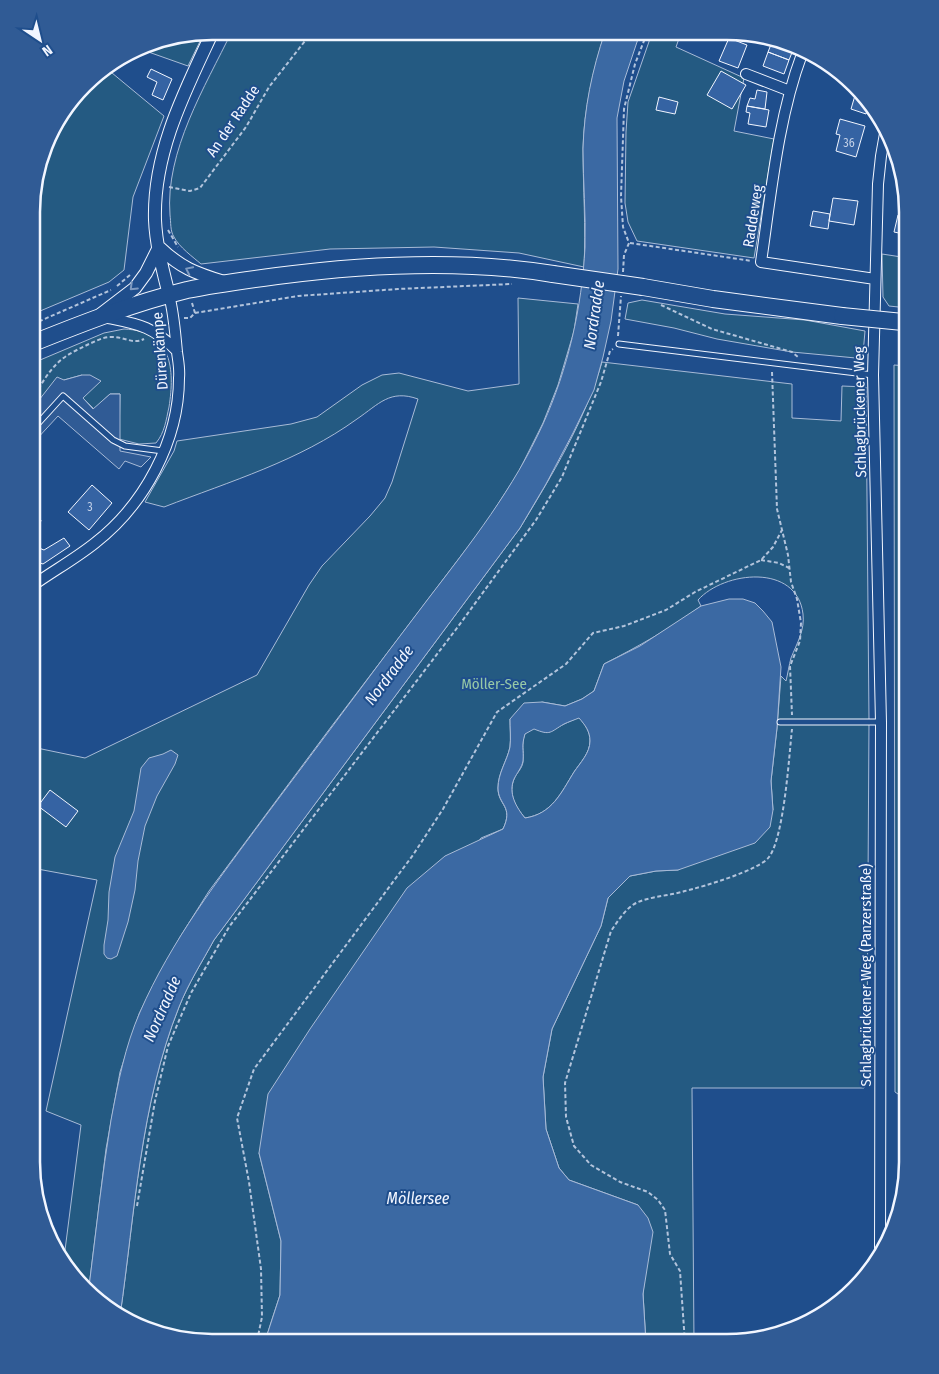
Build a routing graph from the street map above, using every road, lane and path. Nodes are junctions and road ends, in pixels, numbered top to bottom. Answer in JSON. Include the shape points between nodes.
{"nodes":[{"id":1,"x":209,"y":40,"type":"edge"},
{"id":2,"x":306,"y":40,"type":"edge"},
{"id":3,"x":643,"y":40,"type":"edge"},
{"id":4,"x":801,"y":57,"type":"edge"},
{"id":5,"x":746,"y":74,"type":"dead end"},
{"id":6,"x":790,"y":92,"type":"junction"},
{"id":7,"x":884,"y":142,"type":"edge"},
{"id":8,"x":156,"y":185,"type":"junction"},
{"id":9,"x":167,"y":224,"type":"dead end"},
{"id":10,"x":159,"y":247,"type":"junction"},
{"id":11,"x":182,"y":251,"type":"dead end"},
{"id":12,"x":762,"y":262,"type":"junction"},
{"id":13,"x":135,"y":274,"type":"dead end"},
{"id":14,"x":875,"y":279,"type":"junction"},
{"id":15,"x":225,"y":283,"type":"junction"},
{"id":16,"x":517,"y":283,"type":"dead end"},
{"id":17,"x":169,"y":295,"type":"junction"},
{"id":18,"x":660,"y":304,"type":"dead end"},
{"id":19,"x":99,"y":317,"type":"junction"},
{"id":20,"x":175,"y":319,"type":"junction"},
{"id":21,"x":40,"y":321,"type":"edge"},
{"id":22,"x":899,"y":321,"type":"edge"},
{"id":23,"x":150,"y":329,"type":"junction"},
{"id":24,"x":40,"y":340,"type":"edge"},
{"id":25,"x":619,"y":344,"type":"joint"},
{"id":26,"x":177,"y":351,"type":"junction"},
{"id":27,"x":772,"y":362,"type":"junction"},
{"id":28,"x":808,"y":366,"type":"junction"},
{"id":29,"x":873,"y":374,"type":"junction"},
{"id":30,"x":40,"y":388,"type":"edge"},
{"id":31,"x":40,"y":422,"type":"edge"},
{"id":32,"x":163,"y":451,"type":"junction"},
{"id":33,"x":782,"y":530,"type":"junction"},
{"id":34,"x":761,"y":560,"type":"junction"},
{"id":35,"x":789,"y":568,"type":"junction"},
{"id":36,"x":40,"y":580,"type":"edge"},
{"id":37,"x":881,"y":696,"type":"joint"},
{"id":38,"x":793,"y":721,"type":"junction"},
{"id":39,"x":780,"y":722,"type":"dead end"},
{"id":40,"x":881,"y":722,"type":"junction"},
{"id":41,"x":137,"y":1206,"type":"dead end"},
{"id":42,"x":880,"y":1240,"type":"edge"},
{"id":43,"x":258,"y":1334,"type":"edge"},
{"id":44,"x":685,"y":1334,"type":"edge"}],
"edges":[{"from":1,"to":8,"type":"street","via":[[166,141]]},
{"from":2,"to":8,"type":"path","name":"An der Radde","via":[[269,87],[246,127],[200,188],[190,191]]},
{"from":3,"to":12,"type":"path","via":[[624,109],[621,196],[623,227],[629,243]]},
{"from":4,"to":6,"type":"street","name":"Raddeweg"},
{"from":5,"to":6,"type":"street"},
{"from":6,"to":12,"type":"street","name":"Raddeweg"},
{"from":7,"to":14,"type":"street","name":"Schlagbrückener Weg","via":[[878,184]]},
{"from":8,"to":10,"type":"street","via":[[155,220]]},
{"from":9,"to":11,"type":"path"},
{"from":15,"to":10,"type":"street","one_way":true,"via":[[181,266]]},
{"from":10,"to":17,"type":"street"},
{"from":10,"to":19,"type":"street","one_way":true,"via":[[135,288]]},
{"from":12,"to":14,"type":"street","name":"Raddeweg"},
{"from":13,"to":21,"type":"path","via":[[127,275],[114,289]]},
{"from":14,"to":29,"type":"street","name":"Schlagbrückener Weg"},
{"from":15,"to":17,"type":"main road"},
{"from":15,"to":22,"type":"main road","bridge":true,"via":[[369,267],[446,265],[515,268],[713,299]]},
{"from":16,"to":20,"type":"path","via":[[298,296]]},
{"from":17,"to":19,"type":"main road"},
{"from":17,"to":20,"type":"street","name":"Dürenkämpe"},
{"from":18,"to":28,"type":"path","via":[[712,329],[792,352]]},
{"from":19,"to":23,"type":"street"},
{"from":19,"to":24,"type":"main road"},
{"from":20,"to":26,"type":"street","name":"Dürenkämpe"},
{"from":23,"to":26,"type":"street"},
{"from":23,"to":30,"type":"path","via":[[146,338],[138,342],[122,337],[104,337],[63,358]]},
{"from":25,"to":27,"type":"lane"},
{"from":25,"to":41,"type":"path","via":[[610,351],[601,382],[562,476],[536,520],[230,927],[191,993],[168,1046]]},
{"from":26,"to":32,"type":"street","name":"Dürenkämpe","via":[[180,377],[177,407]]},
{"from":27,"to":28,"type":"lane"},
{"from":27,"to":33,"type":"path","via":[[778,509]]},
{"from":28,"to":29,"type":"lane"},
{"from":29,"to":37,"type":"street","name":"Schlagbrückener Weg"},
{"from":31,"to":32,"type":"lane","via":[[64,396],[113,440],[125,446]]},
{"from":32,"to":36,"type":"street","name":"Dürenkämpe","via":[[146,486],[114,526]]},
{"from":33,"to":34,"type":"path"},
{"from":33,"to":35,"type":"path"},
{"from":34,"to":35,"type":"path"},
{"from":34,"to":43,"type":"path","via":[[666,610],[624,626],[593,633],[566,664],[497,712],[443,810],[413,855],[254,1069],[237,1118],[261,1269],[262,1317]]},
{"from":35,"to":38,"type":"path","via":[[801,623],[800,641],[790,666]]},
{"from":37,"to":40,"type":"street","name":"Schlagbrückener Weg (Panzerstraße)"},
{"from":38,"to":39,"type":"lane"},
{"from":38,"to":40,"type":"lane"},
{"from":38,"to":44,"type":"path","via":[[782,813],[776,845],[769,859],[752,869],[684,892],[651,898],[625,912],[611,932],[566,1084],[566,1117],[574,1146],[591,1165],[620,1182],[648,1192],[665,1210],[670,1254],[680,1271]]},
{"from":40,"to":42,"type":"street","name":"Schlagbrückener Weg (Panzerstraße)"}]}
